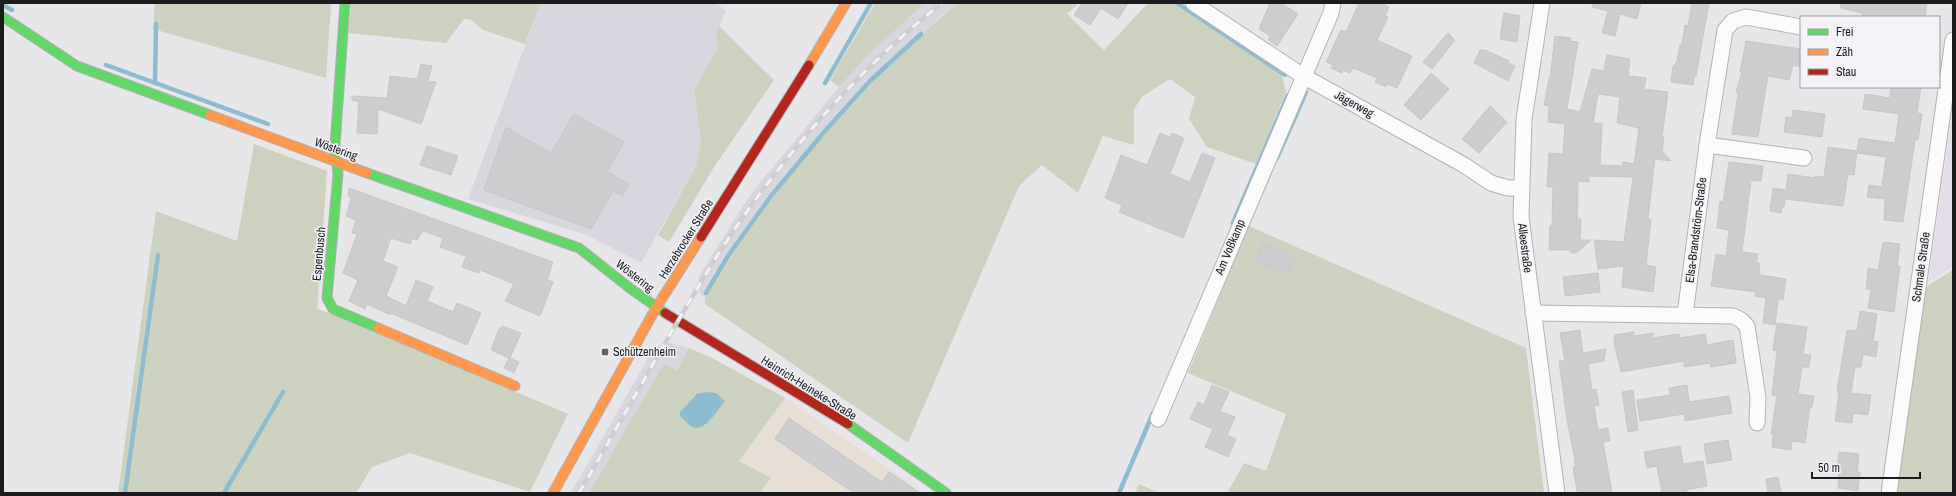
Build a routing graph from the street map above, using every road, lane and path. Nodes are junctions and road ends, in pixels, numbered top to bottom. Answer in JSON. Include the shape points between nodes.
{"nodes":[{"id":1,"x":345,"y":3,"type":"edge"},
{"id":2,"x":846,"y":3,"type":"edge"},
{"id":3,"x":1193,"y":3,"type":"edge"},
{"id":4,"x":1333,"y":3,"type":"edge"},
{"id":5,"x":1542,"y":3,"type":"edge"},
{"id":6,"x":3,"y":17,"type":"edge"},
{"id":7,"x":1800,"y":27,"type":"edge"},
{"id":8,"x":1948,"y":49,"type":"edge"},
{"id":9,"x":1303,"y":76,"type":"junction"},
{"id":10,"x":1707,"y":145,"type":"junction"},
{"id":11,"x":1804,"y":158,"type":"dead end"},
{"id":12,"x":336,"y":162,"type":"junction"},
{"id":13,"x":1521,"y":188,"type":"junction"},
{"id":14,"x":656,"y":308,"type":"junction"},
{"id":15,"x":1533,"y":313,"type":"junction"},
{"id":16,"x":1685,"y":315,"type":"junction"},
{"id":17,"x":515,"y":386,"type":"dead end"},
{"id":18,"x":1158,"y":419,"type":"dead end"},
{"id":19,"x":1757,"y":423,"type":"dead end"},
{"id":20,"x":553,"y":493,"type":"edge"},
{"id":21,"x":946,"y":493,"type":"edge"},
{"id":22,"x":1556,"y":493,"type":"edge"},
{"id":23,"x":1889,"y":493,"type":"edge"}],
"edges":[{"from":1,"to":12,"type":"street","name":"Espenbusch"},
{"from":2,"to":14,"type":"street","name":"Herzebrocker Straße"},
{"from":3,"to":9,"type":"street","name":"Jägerweg"},
{"from":4,"to":9,"type":"street","name":"Am Voßkamp"},
{"from":5,"to":13,"type":"street","name":"Alleestraße","via":[[1524,119]]},
{"from":6,"to":12,"type":"street","name":"Wöstering","via":[[78,66]]},
{"from":7,"to":10,"type":"street","name":"Elsa-Brandström-Straße","via":[[1746,17],[1733,20],[1725,30]]},
{"from":8,"to":23,"type":"street","name":"Schmale Straße"},
{"from":9,"to":13,"type":"street","name":"Jägerweg","via":[[1464,165],[1491,183],[1508,188]]},
{"from":9,"to":18,"type":"street","name":"Am Voßkamp"},
{"from":10,"to":11,"type":"street"},
{"from":10,"to":16,"type":"street","name":"Elsa-Brandström-Straße"},
{"from":12,"to":14,"type":"street","name":"Wöstering","via":[[579,248]]},
{"from":12,"to":17,"type":"street","name":"Espenbusch","via":[[338,174],[327,298],[333,309]]},
{"from":13,"to":15,"type":"street","name":"Alleestraße","via":[[1521,217]]},
{"from":14,"to":20,"type":"street","name":"Herzebrocker Straße"},
{"from":14,"to":21,"type":"street","name":"Heinrich-Heineke-Straße","via":[[844,422]]},
{"from":15,"to":16,"type":"street"},
{"from":15,"to":22,"type":"street","name":"Alleestraße"},
{"from":16,"to":19,"type":"street","via":[[1733,316],[1747,326],[1758,397]]}]}
